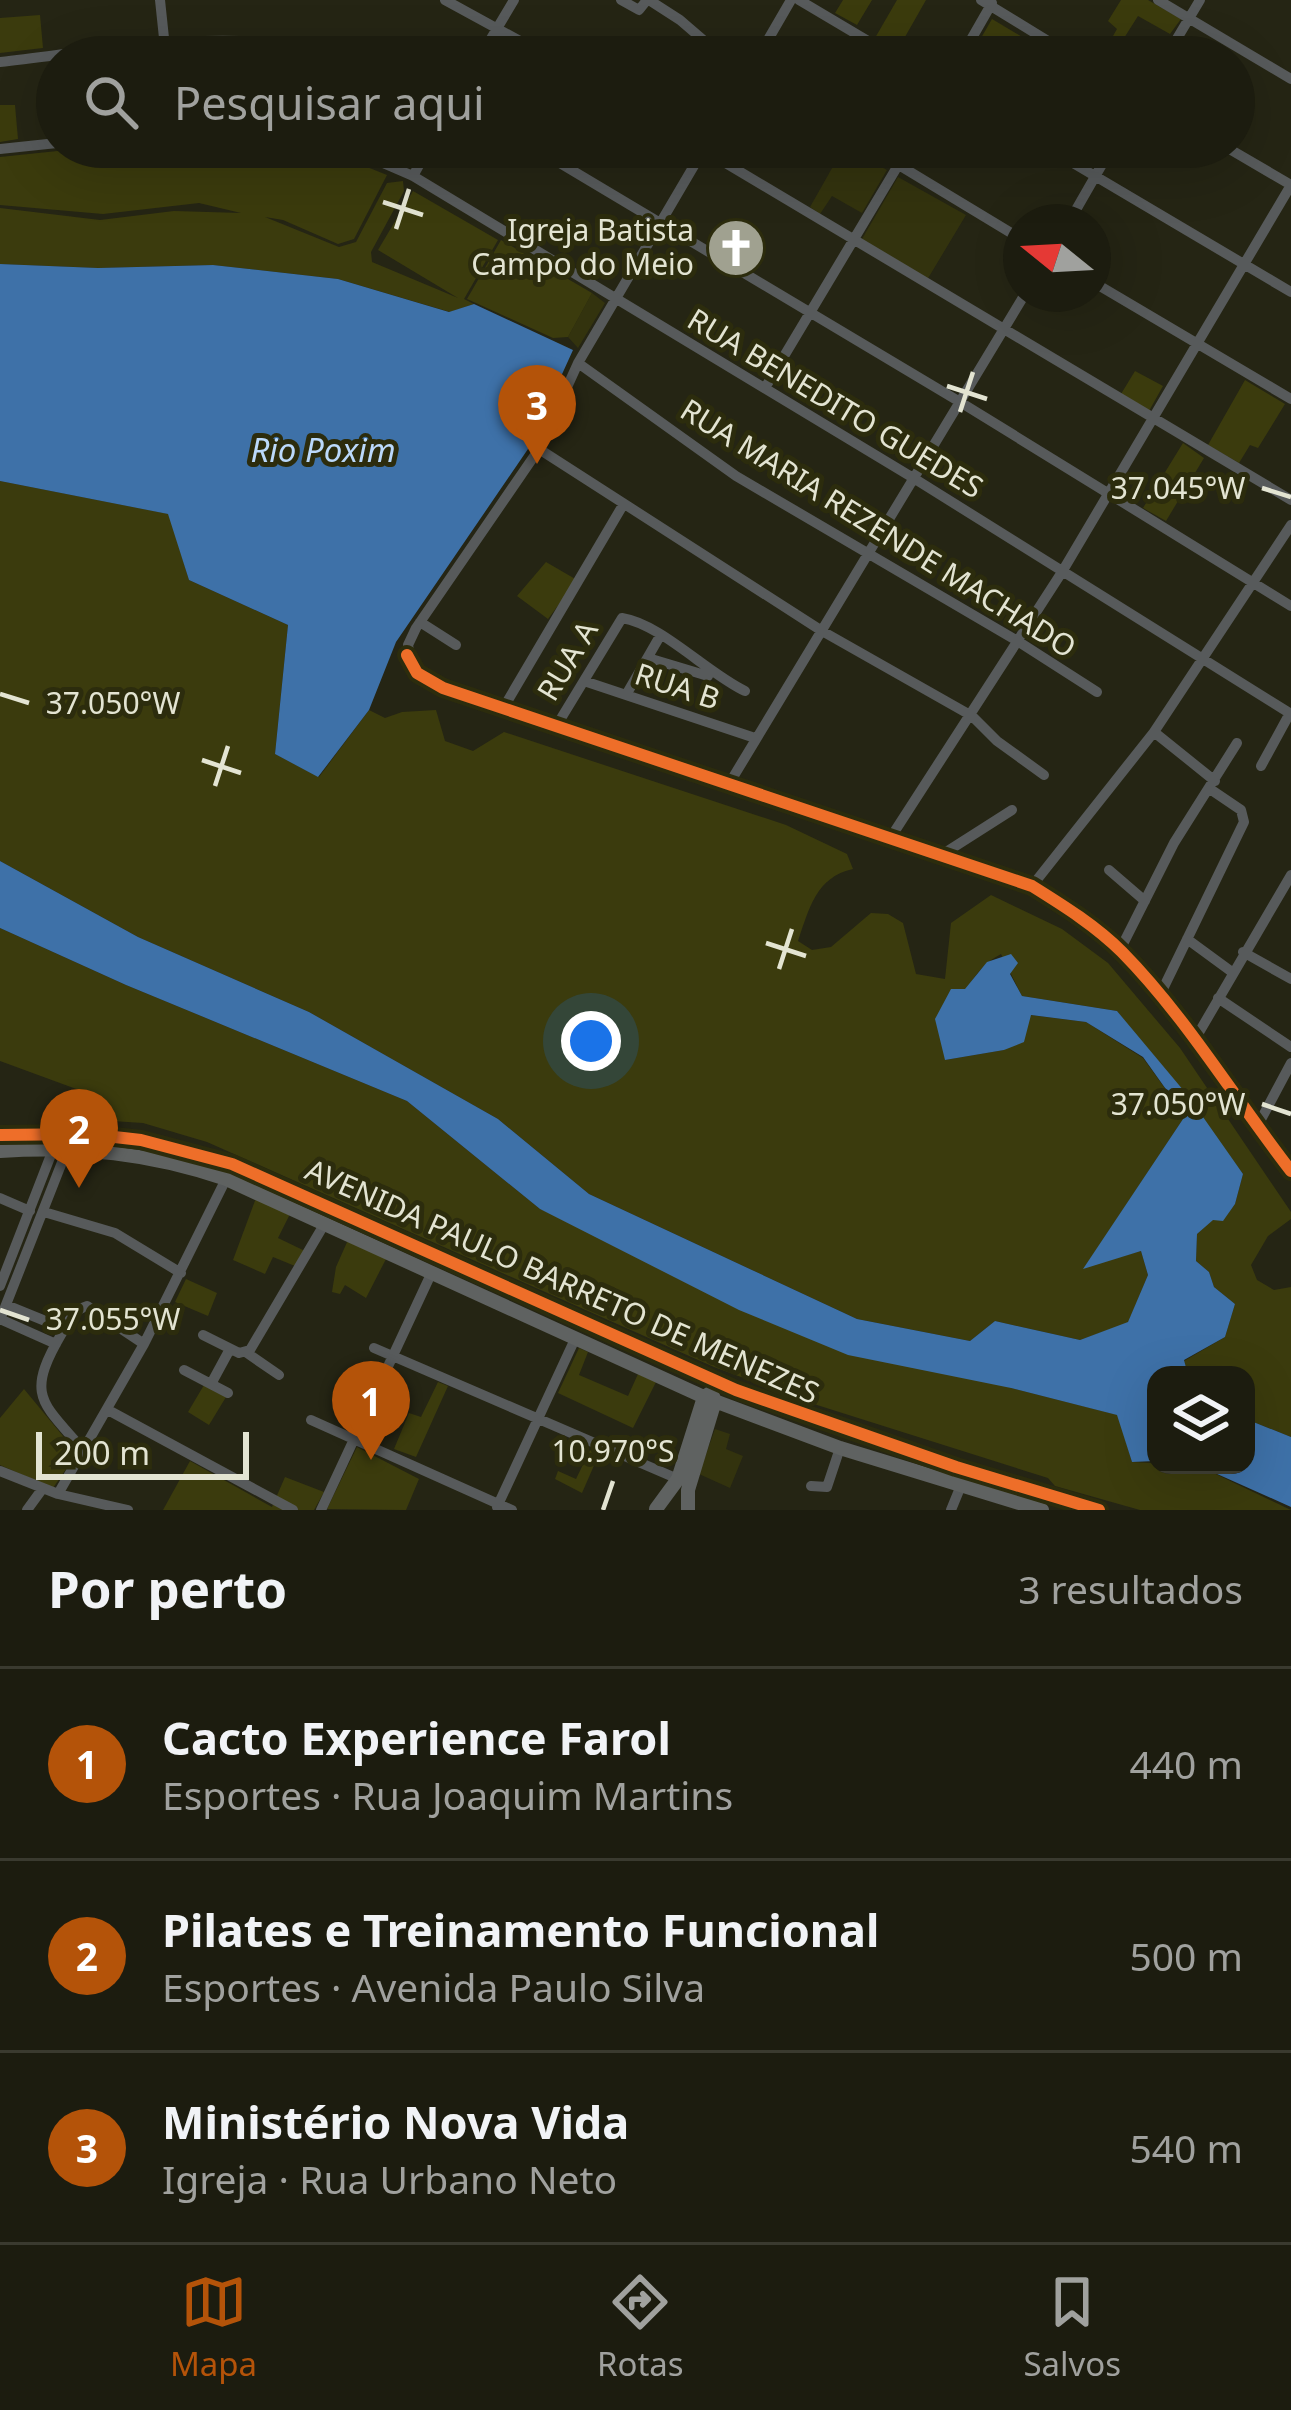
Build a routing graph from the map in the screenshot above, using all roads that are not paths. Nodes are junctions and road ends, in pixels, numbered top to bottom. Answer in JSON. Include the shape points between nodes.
{"nodes":[{"id":1,"x":160,"y":0,"type":"edge"},
{"id":2,"x":445,"y":0,"type":"edge"},
{"id":3,"x":514,"y":0,"type":"edge"},
{"id":4,"x":621,"y":0,"type":"edge"},
{"id":5,"x":648,"y":0,"type":"edge"},
{"id":6,"x":795,"y":0,"type":"edge"},
{"id":7,"x":1158,"y":0,"type":"edge"},
{"id":8,"x":1200,"y":0,"type":"edge"},
{"id":9,"x":989,"y":2,"type":"edge"},
{"id":10,"x":1190,"y":19,"type":"junction"},
{"id":11,"x":498,"y":27,"type":"junction"},
{"id":12,"x":164,"y":36,"type":"edge"},
{"id":13,"x":493,"y":36,"type":"edge"},
{"id":14,"x":513,"y":36,"type":"edge"},
{"id":15,"x":699,"y":36,"type":"edge"},
{"id":16,"x":772,"y":36,"type":"edge"},
{"id":17,"x":858,"y":36,"type":"edge"},
{"id":18,"x":972,"y":36,"type":"edge"},
{"id":19,"x":1042,"y":36,"type":"edge"},
{"id":20,"x":1179,"y":36,"type":"edge"},
{"id":21,"x":1219,"y":36,"type":"edge"},
{"id":22,"x":1255,"y":58,"type":"edge"},
{"id":23,"x":36,"y":59,"type":"edge"},
{"id":24,"x":0,"y":62,"type":"edge"},
{"id":25,"x":1291,"y":79,"type":"edge"},
{"id":26,"x":36,"y":145,"type":"edge"},
{"id":27,"x":0,"y":149,"type":"edge"},
{"id":28,"x":1255,"y":164,"type":"edge"},
{"id":29,"x":395,"y":168,"type":"edge"},
{"id":30,"x":417,"y":168,"type":"edge"},
{"id":31,"x":568,"y":168,"type":"edge"},
{"id":32,"x":691,"y":168,"type":"edge"},
{"id":33,"x":736,"y":168,"type":"edge"},
{"id":34,"x":896,"y":168,"type":"edge"},
{"id":35,"x":903,"y":168,"type":"edge"},
{"id":36,"x":1081,"y":168,"type":"edge"},
{"id":37,"x":1100,"y":168,"type":"edge"},
{"id":38,"x":413,"y":176,"type":"junction"},
{"id":39,"x":1095,"y":176,"type":"junction"},
{"id":40,"x":1291,"y":185,"type":"edge"},
{"id":41,"x":1079,"y":204,"type":"edge"},
{"id":42,"x":659,"y":223,"type":"junction"},
{"id":43,"x":1003,"y":227,"type":"edge"},
{"id":44,"x":854,"y":239,"type":"junction"},
{"id":45,"x":1244,"y":264,"type":"junction"},
{"id":46,"x":1291,"y":292,"type":"edge"},
{"id":47,"x":1111,"y":293,"type":"edge"},
{"id":48,"x":615,"y":298,"type":"junction"},
{"id":49,"x":1013,"y":312,"type":"edge"},
{"id":50,"x":809,"y":314,"type":"junction"},
{"id":51,"x":1002,"y":330,"type":"junction"},
{"id":52,"x":1198,"y":344,"type":"junction"},
{"id":53,"x":578,"y":363,"type":"junction"},
{"id":54,"x":765,"y":388,"type":"junction"},
{"id":55,"x":1291,"y":399,"type":"edge"},
{"id":56,"x":960,"y":402,"type":"junction"},
{"id":57,"x":1154,"y":419,"type":"junction"},
{"id":58,"x":538,"y":449,"type":"junction"},
{"id":59,"x":914,"y":479,"type":"junction"},
{"id":60,"x":1108,"y":493,"type":"junction"},
{"id":61,"x":1291,"y":500,"type":"edge"},
{"id":62,"x":623,"y":505,"type":"junction"},
{"id":63,"x":1291,"y":525,"type":"edge"},
{"id":64,"x":869,"y":555,"type":"junction"},
{"id":65,"x":1062,"y":572,"type":"junction"},
{"id":66,"x":1252,"y":584,"type":"junction"},
{"id":67,"x":1291,"y":606,"type":"edge"},
{"id":68,"x":420,"y":622,"type":"junction"},
{"id":69,"x":822,"y":631,"type":"junction"},
{"id":70,"x":660,"y":636,"type":"junction"},
{"id":71,"x":1019,"y":642,"type":"junction"},
{"id":72,"x":456,"y":645,"type":"dead end"},
{"id":73,"x":648,"y":658,"type":"junction"},
{"id":74,"x":1204,"y":658,"type":"junction"},
{"id":75,"x":718,"y":678,"type":"junction"},
{"id":76,"x":584,"y":681,"type":"junction"},
{"id":77,"x":745,"y":691,"type":"dead end"},
{"id":78,"x":1096,"y":692,"type":"dead end"},
{"id":79,"x":626,"y":695,"type":"junction"},
{"id":80,"x":504,"y":707,"type":"junction"},
{"id":81,"x":1290,"y":714,"type":"edge"},
{"id":82,"x":972,"y":716,"type":"junction"},
{"id":83,"x":556,"y":725,"type":"junction"},
{"id":84,"x":1154,"y":732,"type":"junction"},
{"id":85,"x":754,"y":738,"type":"junction"},
{"id":86,"x":1237,"y":743,"type":"dead end"},
{"id":87,"x":1262,"y":766,"type":"dead end"},
{"id":88,"x":1043,"y":775,"type":"dead end"},
{"id":89,"x":729,"y":784,"type":"junction"},
{"id":90,"x":1212,"y":785,"type":"junction"},
{"id":91,"x":1012,"y":810,"type":"dead end"},
{"id":92,"x":891,"y":837,"type":"junction"},
{"id":93,"x":943,"y":854,"type":"junction"},
{"id":94,"x":1109,"y":870,"type":"dead end"},
{"id":95,"x":1290,"y":879,"type":"edge"},
{"id":96,"x":1033,"y":886,"type":"junction"},
{"id":97,"x":1145,"y":901,"type":"junction"},
{"id":98,"x":1187,"y":939,"type":"junction"},
{"id":99,"x":1120,"y":950,"type":"junction"},
{"id":100,"x":1243,"y":952,"type":"junction"},
{"id":101,"x":1232,"y":972,"type":"junction"},
{"id":102,"x":1291,"y":979,"type":"edge"},
{"id":103,"x":1160,"y":995,"type":"junction"},
{"id":104,"x":1218,"y":998,"type":"junction"},
{"id":105,"x":1194,"y":1041,"type":"junction"},
{"id":106,"x":1291,"y":1046,"type":"edge"},
{"id":107,"x":1291,"y":1063,"type":"edge"},
{"id":108,"x":1257,"y":1127,"type":"junction"},
{"id":109,"x":0,"y":1135,"type":"edge"},
{"id":110,"x":61,"y":1148,"type":"junction"},
{"id":111,"x":0,"y":1151,"type":"edge"},
{"id":112,"x":1291,"y":1172,"type":"edge"},
{"id":113,"x":50,"y":1177,"type":"junction"},
{"id":114,"x":226,"y":1179,"type":"junction"},
{"id":115,"x":0,"y":1198,"type":"edge"},
{"id":116,"x":30,"y":1210,"type":"junction"},
{"id":117,"x":44,"y":1212,"type":"junction"},
{"id":118,"x":325,"y":1223,"type":"junction"},
{"id":119,"x":433,"y":1272,"type":"junction"},
{"id":120,"x":181,"y":1273,"type":"junction"},
{"id":121,"x":6,"y":1283,"type":"edge"},
{"id":122,"x":6,"y":1305,"type":"junction"},
{"id":123,"x":0,"y":1319,"type":"edge"},
{"id":124,"x":65,"y":1329,"type":"junction"},
{"id":125,"x":202,"y":1335,"type":"dead end"},
{"id":126,"x":575,"y":1339,"type":"junction"},
{"id":127,"x":56,"y":1344,"type":"junction"},
{"id":128,"x":144,"y":1344,"type":"junction"},
{"id":129,"x":374,"y":1348,"type":"dead end"},
{"id":130,"x":238,"y":1351,"type":"junction"},
{"id":131,"x":394,"y":1357,"type":"junction"},
{"id":132,"x":184,"y":1370,"type":"dead end"},
{"id":133,"x":700,"y":1374,"type":"junction"},
{"id":134,"x":279,"y":1375,"type":"dead end"},
{"id":135,"x":211,"y":1384,"type":"junction"},
{"id":136,"x":227,"y":1393,"type":"dead end"},
{"id":137,"x":710,"y":1397,"type":"junction"},
{"id":138,"x":108,"y":1409,"type":"junction"},
{"id":139,"x":538,"y":1418,"type":"junction"},
{"id":140,"x":310,"y":1420,"type":"dead end"},
{"id":141,"x":846,"y":1431,"type":"junction"},
{"id":142,"x":355,"y":1440,"type":"junction"},
{"id":143,"x":840,"y":1448,"type":"junction"},
{"id":144,"x":84,"y":1451,"type":"junction"},
{"id":145,"x":0,"y":1471,"type":"edge"},
{"id":146,"x":678,"y":1479,"type":"junction"},
{"id":147,"x":43,"y":1488,"type":"junction"},
{"id":148,"x":816,"y":1488,"type":"dead end"},
{"id":149,"x":960,"y":1488,"type":"junction"},
{"id":150,"x":58,"y":1494,"type":"junction"},
{"id":151,"x":1036,"y":1505,"type":"edge"},
{"id":152,"x":497,"y":1507,"type":"edge"},
{"id":153,"x":27,"y":1510,"type":"edge"},
{"id":154,"x":128,"y":1510,"type":"edge"},
{"id":155,"x":293,"y":1510,"type":"edge"},
{"id":156,"x":321,"y":1510,"type":"edge"},
{"id":157,"x":512,"y":1510,"type":"edge"},
{"id":158,"x":643,"y":1510,"type":"edge"},
{"id":159,"x":658,"y":1510,"type":"edge"},
{"id":160,"x":688,"y":1510,"type":"edge"},
{"id":161,"x":951,"y":1510,"type":"edge"},
{"id":162,"x":1100,"y":1510,"type":"edge"}],
"edges":[{"from":1,"to":12,"type":"street"},
{"from":2,"to":11,"type":"street"},
{"from":3,"to":11,"type":"street"},
{"from":4,"to":5,"type":"street","via":[[639,10]]},
{"from":5,"to":15,"type":"street"},
{"from":6,"to":16,"type":"street"},
{"from":6,"to":17,"type":"street"},
{"from":7,"to":10,"type":"street"},
{"from":8,"to":10,"type":"street"},
{"from":9,"to":18,"type":"street"},
{"from":9,"to":19,"type":"street"},
{"from":10,"to":20,"type":"street"},
{"from":10,"to":21,"type":"street"},
{"from":11,"to":13,"type":"street"},
{"from":11,"to":14,"type":"street"},
{"from":22,"to":25,"type":"street"},
{"from":23,"to":24,"type":"street"},
{"from":26,"to":27,"type":"street"},
{"from":28,"to":40,"type":"street"},
{"from":29,"to":38,"type":"street","name":"RUA BENEDITO GUEDES"},
{"from":30,"to":38,"type":"street"},
{"from":31,"to":42,"type":"street"},
{"from":32,"to":42,"type":"street"},
{"from":33,"to":44,"type":"street"},
{"from":34,"to":44,"type":"street"},
{"from":35,"to":43,"type":"street"},
{"from":36,"to":39,"type":"street"},
{"from":37,"to":39,"type":"street"},
{"from":38,"to":48,"type":"street","name":"RUA BENEDITO GUEDES"},
{"from":39,"to":41,"type":"street"},
{"from":39,"to":45,"type":"street"},
{"from":40,"to":45,"type":"street"},
{"from":42,"to":48,"type":"street"},
{"from":42,"to":50,"type":"street"},
{"from":44,"to":50,"type":"street"},
{"from":44,"to":51,"type":"street"},
{"from":45,"to":46,"type":"street"},
{"from":45,"to":52,"type":"street"},
{"from":47,"to":52,"type":"street"},
{"from":48,"to":53,"type":"street"},
{"from":48,"to":54,"type":"street","name":"RUA BENEDITO GUEDES"},
{"from":49,"to":51,"type":"street"},
{"from":50,"to":54,"type":"street"},
{"from":50,"to":56,"type":"street"},
{"from":51,"to":56,"type":"street"},
{"from":51,"to":57,"type":"street"},
{"from":52,"to":55,"type":"street"},
{"from":52,"to":57,"type":"street"},
{"from":53,"to":58,"type":"street"},
{"from":53,"to":64,"type":"street","name":"RUA MARIA REZENDE MACHADO","via":[[736,476]]},
{"from":54,"to":59,"type":"street","name":"RUA BENEDITO GUEDES"},
{"from":56,"to":59,"type":"street"},
{"from":56,"to":60,"type":"street"},
{"from":57,"to":60,"type":"street"},
{"from":57,"to":61,"type":"street"},
{"from":58,"to":62,"type":"street"},
{"from":58,"to":68,"type":"street"},
{"from":59,"to":64,"type":"street"},
{"from":59,"to":65,"type":"street","name":"RUA BENEDITO GUEDES"},
{"from":60,"to":65,"type":"street"},
{"from":60,"to":66,"type":"street"},
{"from":62,"to":69,"type":"street"},
{"from":62,"to":80,"type":"street"},
{"from":63,"to":66,"type":"street"},
{"from":64,"to":69,"type":"street"},
{"from":64,"to":71,"type":"street","name":"RUA MARIA REZENDE MACHADO"},
{"from":65,"to":71,"type":"street"},
{"from":65,"to":74,"type":"street","name":"RUA BENEDITO GUEDES"},
{"from":66,"to":67,"type":"street"},
{"from":66,"to":74,"type":"street"},
{"from":68,"to":72,"type":"street"},
{"from":68,"to":80,"type":"street","via":[[407,655],[412,668]]},
{"from":69,"to":82,"type":"street"},
{"from":69,"to":85,"type":"street"},
{"from":70,"to":73,"type":"street"},
{"from":70,"to":75,"type":"street"},
{"from":70,"to":76,"type":"street","name":"RUA A","via":[[620,621]]},
{"from":71,"to":78,"type":"street","name":"RUA MARIA REZENDE MACHADO"},
{"from":71,"to":82,"type":"street"},
{"from":73,"to":75,"type":"street"},
{"from":73,"to":79,"type":"street"},
{"from":74,"to":81,"type":"street","name":"RUA BENEDITO GUEDES"},
{"from":74,"to":84,"type":"street"},
{"from":75,"to":77,"type":"street"},
{"from":76,"to":79,"type":"street","name":"RUA B"},
{"from":76,"to":83,"type":"street","name":"RUA A"},
{"from":79,"to":85,"type":"street","name":"RUA B"},
{"from":80,"to":83,"type":"street"},
{"from":81,"to":87,"type":"street"},
{"from":82,"to":88,"type":"street"},
{"from":82,"to":92,"type":"street"},
{"from":83,"to":89,"type":"street"},
{"from":84,"to":90,"type":"street"},
{"from":84,"to":96,"type":"street"},
{"from":85,"to":89,"type":"street"},
{"from":86,"to":90,"type":"street"},
{"from":89,"to":92,"type":"street"},
{"from":90,"to":97,"type":"street"},
{"from":90,"to":98,"type":"street","via":[[1245,815]]},
{"from":91,"to":93,"type":"street"},
{"from":92,"to":93,"type":"street"},
{"from":93,"to":96,"type":"street"},
{"from":94,"to":97,"type":"street"},
{"from":95,"to":100,"type":"street"},
{"from":96,"to":99,"type":"street"},
{"from":97,"to":99,"type":"street"},
{"from":98,"to":101,"type":"street"},
{"from":98,"to":103,"type":"street"},
{"from":99,"to":103,"type":"street"},
{"from":100,"to":101,"type":"street"},
{"from":100,"to":102,"type":"street"},
{"from":101,"to":104,"type":"street"},
{"from":103,"to":105,"type":"street"},
{"from":104,"to":105,"type":"street"},
{"from":104,"to":106,"type":"street"},
{"from":105,"to":108,"type":"street"},
{"from":107,"to":108,"type":"street"},
{"from":108,"to":112,"type":"street"},
{"from":109,"to":133,"type":"main road","name":"AVENIDA PAULO BARRETO DE MENEZES","via":[[141,1140],[232,1164]]},
{"from":110,"to":111,"type":"main road","name":"AVENIDA PAULO BARRETO DE MENEZES"},
{"from":110,"to":113,"type":"street"},
{"from":110,"to":114,"type":"main road","name":"AVENIDA PAULO BARRETO DE MENEZES","via":[[146,1156]]},
{"from":113,"to":116,"type":"street"},
{"from":113,"to":117,"type":"street"},
{"from":114,"to":118,"type":"main road","name":"AVENIDA PAULO BARRETO DE MENEZES"},
{"from":114,"to":120,"type":"street"},
{"from":115,"to":116,"type":"street"},
{"from":116,"to":121,"type":"street"},
{"from":117,"to":120,"type":"street","via":[[115,1233]]},
{"from":117,"to":121,"type":"street"},
{"from":118,"to":119,"type":"main road","name":"AVENIDA PAULO BARRETO DE MENEZES"},
{"from":118,"to":130,"type":"street"},
{"from":119,"to":126,"type":"main road","name":"AVENIDA PAULO BARRETO DE MENEZES"},
{"from":119,"to":131,"type":"street"},
{"from":120,"to":128,"type":"street"},
{"from":121,"to":122,"type":"street"},
{"from":122,"to":123,"type":"street"},
{"from":122,"to":124,"type":"street"},
{"from":123,"to":127,"type":"street"},
{"from":124,"to":127,"type":"street"},
{"from":124,"to":128,"type":"street","via":[[87,1306]]},
{"from":125,"to":130,"type":"street"},
{"from":126,"to":137,"type":"main road","name":"AVENIDA PAULO BARRETO DE MENEZES"},
{"from":126,"to":139,"type":"street"},
{"from":127,"to":144,"type":"street","via":[[40,1396]]},
{"from":128,"to":138,"type":"street"},
{"from":129,"to":131,"type":"street"},
{"from":130,"to":134,"type":"street"},
{"from":130,"to":135,"type":"street"},
{"from":131,"to":139,"type":"street"},
{"from":131,"to":142,"type":"street"},
{"from":132,"to":135,"type":"street"},
{"from":133,"to":137,"type":"main road"},
{"from":133,"to":141,"type":"main road","name":"AVENIDA PAULO BARRETO DE MENEZES"},
{"from":135,"to":136,"type":"street"},
{"from":137,"to":141,"type":"main road"},
{"from":137,"to":143,"type":"main road","name":"AVENIDA PAULO BARRETO DE MENEZES"},
{"from":137,"to":146,"type":"main road"},
{"from":137,"to":160,"type":"main road"},
{"from":138,"to":144,"type":"street"},
{"from":138,"to":155,"type":"street"},
{"from":139,"to":146,"type":"street"},
{"from":139,"to":152,"type":"street"},
{"from":140,"to":142,"type":"street"},
{"from":141,"to":151,"type":"main road","name":"AVENIDA PAULO BARRETO DE MENEZES"},
{"from":142,"to":152,"type":"street"},
{"from":142,"to":156,"type":"street"},
{"from":143,"to":148,"type":"street","via":[[830,1481]]},
{"from":143,"to":149,"type":"main road","name":"AVENIDA PAULO BARRETO DE MENEZES"},
{"from":144,"to":150,"type":"street"},
{"from":145,"to":147,"type":"street"},
{"from":146,"to":159,"type":"main road"},
{"from":147,"to":150,"type":"street"},
{"from":147,"to":153,"type":"street"},
{"from":149,"to":151,"type":"main road","name":"AVENIDA PAULO BARRETO DE MENEZES"},
{"from":149,"to":161,"type":"street"},
{"from":150,"to":154,"type":"street"},
{"from":151,"to":162,"type":"main road","name":"AVENIDA PAULO BARRETO DE MENEZES"},
{"from":152,"to":157,"type":"street"},
{"from":158,"to":159,"type":"main road"}]}
